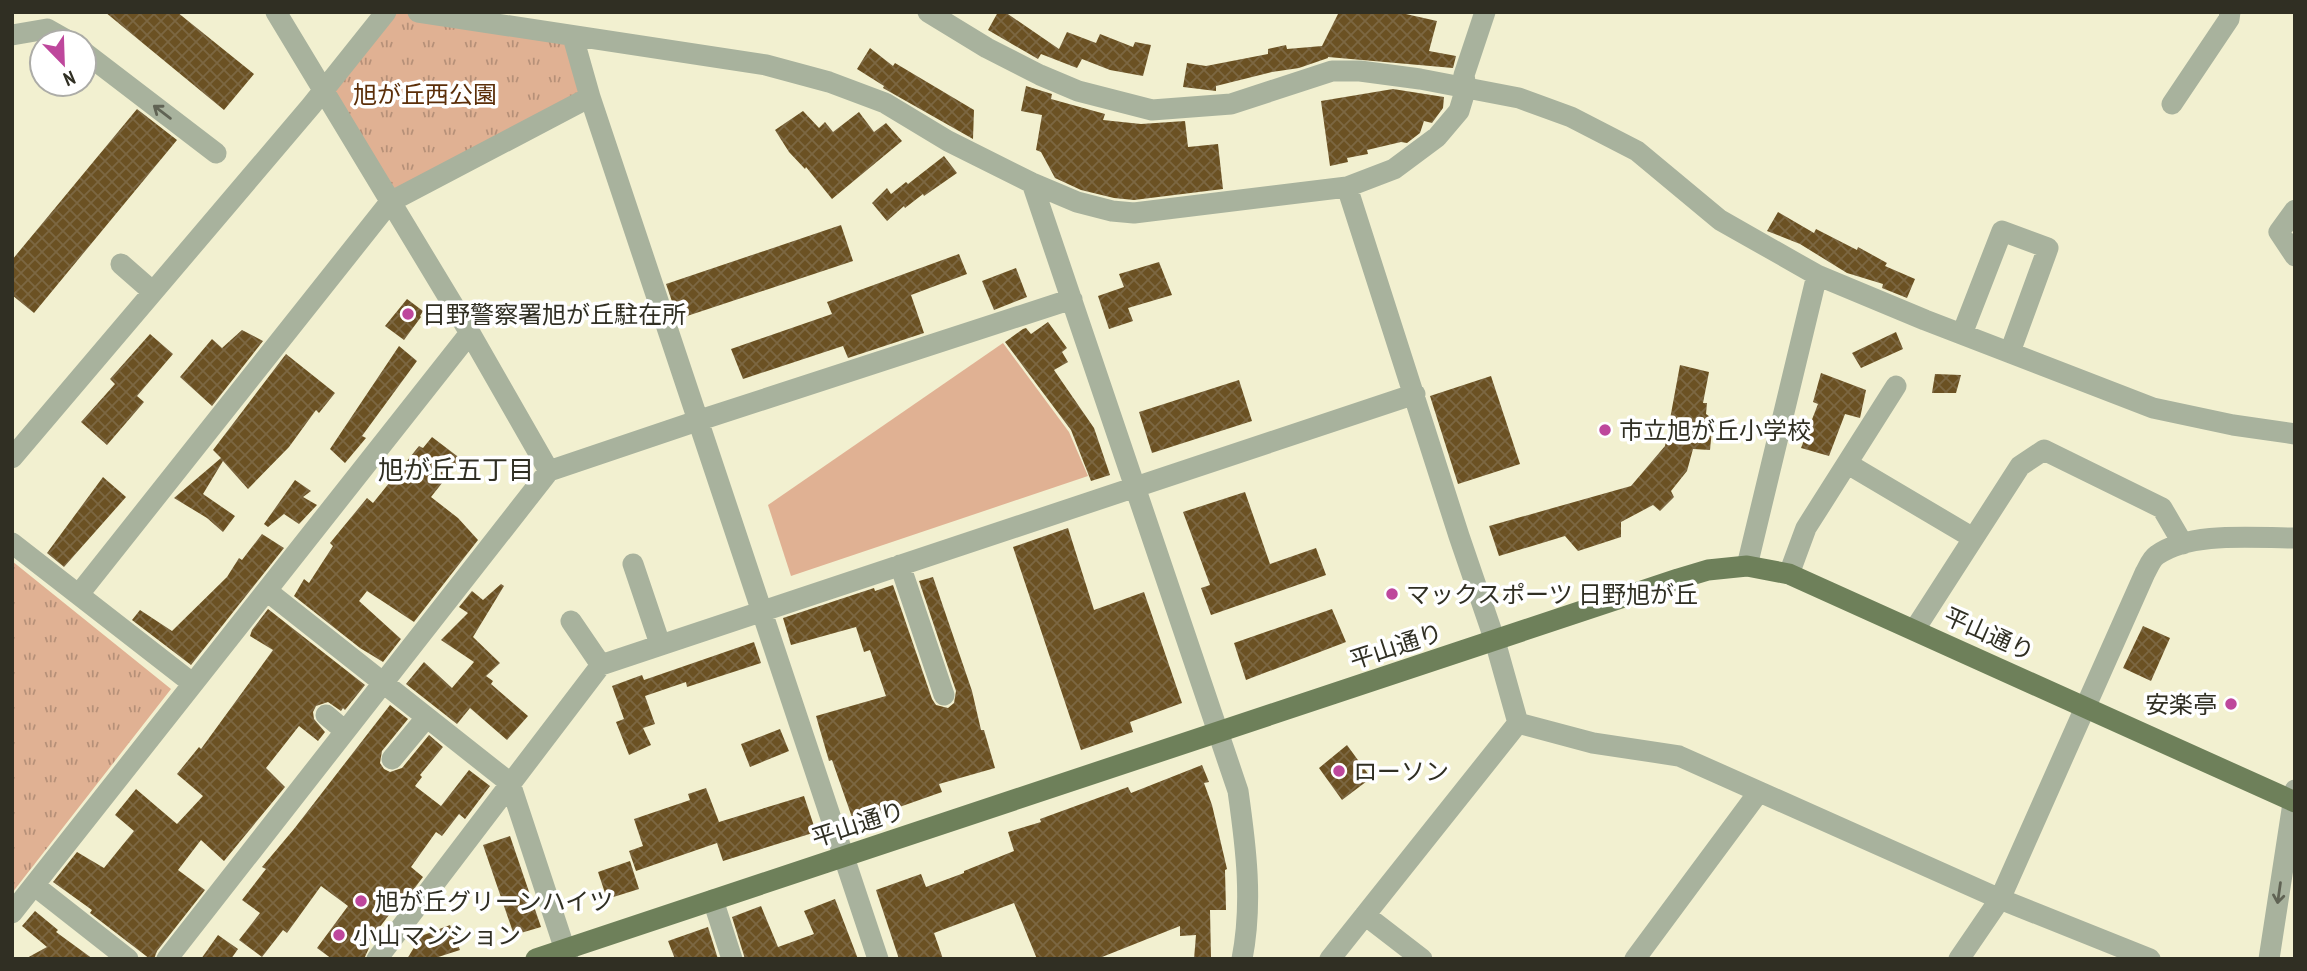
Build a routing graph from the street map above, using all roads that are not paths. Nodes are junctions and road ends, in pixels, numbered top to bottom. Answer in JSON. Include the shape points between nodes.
{"nodes":[{"id":1,"x":276,"y":12,"type":"edge"},
{"id":2,"x":386,"y":12,"type":"edge"},
{"id":3,"x":418,"y":12,"type":"edge"},
{"id":4,"x":928,"y":12,"type":"edge"},
{"id":5,"x":1484,"y":12,"type":"edge"},
{"id":6,"x":2230,"y":12,"type":"edge"},
{"id":7,"x":573,"y":37,"type":"junction"},
{"id":8,"x":98,"y":63,"type":"edge"},
{"id":9,"x":1466,"y":88,"type":"junction"},
{"id":10,"x":324,"y":91,"type":"junction"},
{"id":11,"x":590,"y":97,"type":"junction"},
{"id":12,"x":2172,"y":104,"type":"dead end"},
{"id":13,"x":216,"y":153,"type":"dead end"},
{"id":14,"x":1032,"y":183,"type":"junction"},
{"id":15,"x":1348,"y":187,"type":"junction"},
{"id":16,"x":390,"y":202,"type":"junction"},
{"id":17,"x":2295,"y":210,"type":"edge"},
{"id":18,"x":2295,"y":256,"type":"edge"},
{"id":19,"x":121,"y":264,"type":"dead end"},
{"id":20,"x":1817,"y":275,"type":"junction"},
{"id":21,"x":153,"y":292,"type":"junction"},
{"id":22,"x":1072,"y":299,"type":"junction"},
{"id":23,"x":470,"y":333,"type":"junction"},
{"id":24,"x":1962,"y":334,"type":"junction"},
{"id":25,"x":2010,"y":352,"type":"junction"},
{"id":26,"x":1896,"y":386,"type":"dead end"},
{"id":27,"x":1415,"y":394,"type":"junction"},
{"id":28,"x":697,"y":421,"type":"junction"},
{"id":29,"x":2295,"y":434,"type":"edge"},
{"id":30,"x":12,"y":458,"type":"edge"},
{"id":31,"x":1849,"y":464,"type":"junction"},
{"id":32,"x":549,"y":471,"type":"junction"},
{"id":33,"x":1136,"y":488,"type":"junction"},
{"id":34,"x":1973,"y":538,"type":"junction"},
{"id":35,"x":2295,"y":538,"type":"edge"},
{"id":36,"x":12,"y":543,"type":"edge"},
{"id":37,"x":2183,"y":544,"type":"junction"},
{"id":38,"x":633,"y":564,"type":"dead end"},
{"id":39,"x":900,"y":565,"type":"junction"},
{"id":40,"x":1748,"y":566,"type":"junction"},
{"id":41,"x":1789,"y":575,"type":"junction"},
{"id":42,"x":267,"y":591,"type":"junction"},
{"id":43,"x":79,"y":594,"type":"junction"},
{"id":44,"x":761,"y":612,"type":"junction"},
{"id":45,"x":570,"y":621,"type":"dead end"},
{"id":46,"x":1914,"y":629,"type":"junction"},
{"id":47,"x":1495,"y":641,"type":"junction"},
{"id":48,"x":660,"y":644,"type":"junction"},
{"id":49,"x":601,"y":665,"type":"junction"},
{"id":50,"x":192,"y":683,"type":"junction"},
{"id":51,"x":383,"y":683,"type":"junction"},
{"id":52,"x":944,"y":695,"type":"dead end"},
{"id":53,"x":2086,"y":707,"type":"junction"},
{"id":54,"x":326,"y":715,"type":"dead end"},
{"id":55,"x":426,"y":718,"type":"junction"},
{"id":56,"x":1518,"y":723,"type":"junction"},
{"id":57,"x":345,"y":731,"type":"junction"},
{"id":58,"x":1219,"y":732,"type":"junction"},
{"id":59,"x":392,"y":758,"type":"dead end"},
{"id":60,"x":510,"y":783,"type":"junction"},
{"id":61,"x":1758,"y":793,"type":"junction"},
{"id":62,"x":2294,"y":798,"type":"edge"},
{"id":63,"x":843,"y":857,"type":"junction"},
{"id":64,"x":35,"y":886,"type":"junction"},
{"id":65,"x":2000,"y":899,"type":"junction"},
{"id":66,"x":713,"y":900,"type":"junction"},
{"id":67,"x":12,"y":913,"type":"edge"},
{"id":68,"x":1365,"y":915,"type":"junction"},
{"id":69,"x":567,"y":954,"type":"edge"},
{"id":70,"x":2140,"y":957,"type":"edge"},
{"id":71,"x":128,"y":959,"type":"edge"},
{"id":72,"x":167,"y":959,"type":"edge"},
{"id":73,"x":377,"y":959,"type":"edge"},
{"id":74,"x":536,"y":959,"type":"edge"},
{"id":75,"x":732,"y":959,"type":"edge"},
{"id":76,"x":878,"y":959,"type":"edge"},
{"id":77,"x":1242,"y":959,"type":"edge"},
{"id":78,"x":1331,"y":959,"type":"edge"},
{"id":79,"x":1422,"y":959,"type":"edge"},
{"id":80,"x":1635,"y":959,"type":"edge"},
{"id":81,"x":1958,"y":959,"type":"edge"},
{"id":82,"x":2269,"y":959,"type":"edge"}],
"edges":[{"from":1,"to":10,"type":"street"},
{"from":2,"to":10,"type":"street"},
{"from":3,"to":7,"type":"street"},
{"from":4,"to":9,"type":"street","via":[[987,48],[1078,91],[1152,110],[1231,104],[1332,71],[1360,71]]},
{"from":5,"to":9,"type":"street","via":[[1464,75]]},
{"from":6,"to":12,"type":"street"},
{"from":7,"to":11,"type":"street"},
{"from":7,"to":14,"type":"street","via":[[766,65],[829,82],[886,103],[948,141]]},
{"from":13,"to":8,"type":"street","one_way":true},
{"from":9,"to":15,"type":"street","via":[[1460,111],[1437,137],[1394,169]]},
{"from":9,"to":20,"type":"street","via":[[1520,98],[1571,117],[1637,151],[1720,220]]},
{"from":10,"to":16,"type":"street"},
{"from":10,"to":21,"type":"street"},
{"from":11,"to":16,"type":"street"},
{"from":11,"to":28,"type":"street"},
{"from":14,"to":15,"type":"street","via":[[1077,202],[1134,213]]},
{"from":14,"to":22,"type":"street"},
{"from":15,"to":27,"type":"street"},
{"from":16,"to":23,"type":"street"},
{"from":16,"to":43,"type":"street"},
{"from":17,"to":18,"type":"street","via":[[2279,232]]},
{"from":19,"to":21,"type":"street"},
{"from":20,"to":24,"type":"street"},
{"from":20,"to":40,"type":"street"},
{"from":21,"to":30,"type":"street"},
{"from":22,"to":28,"type":"street"},
{"from":22,"to":33,"type":"street"},
{"from":23,"to":32,"type":"street"},
{"from":23,"to":42,"type":"street"},
{"from":24,"to":25,"type":"street"},
{"from":24,"to":25,"type":"street","via":[[2002,231],[2014,235],[2048,248]]},
{"from":25,"to":29,"type":"street","via":[[2153,408]]},
{"from":26,"to":31,"type":"street"},
{"from":27,"to":33,"type":"street"},
{"from":27,"to":47,"type":"street"},
{"from":28,"to":32,"type":"street"},
{"from":28,"to":44,"type":"street"},
{"from":31,"to":34,"type":"street"},
{"from":31,"to":41,"type":"street","via":[[1806,528]]},
{"from":32,"to":51,"type":"street"},
{"from":33,"to":39,"type":"street"},
{"from":33,"to":58,"type":"street"},
{"from":34,"to":37,"type":"street","via":[[2020,466],[2044,450],[2162,508]]},
{"from":34,"to":46,"type":"street"},
{"from":35,"to":37,"type":"street"},
{"from":36,"to":43,"type":"street"},
{"from":37,"to":53,"type":"street","via":[[2155,556]]},
{"from":38,"to":48,"type":"street"},
{"from":39,"to":44,"type":"street"},
{"from":39,"to":52,"type":"street"},
{"from":40,"to":41,"type":"main road","name":"平山通り"},
{"from":40,"to":47,"type":"main road","name":"平山通り","via":[[1708,570]]},
{"from":41,"to":46,"type":"main road","name":"平山通り"},
{"from":42,"to":50,"type":"street"},
{"from":42,"to":51,"type":"street"},
{"from":43,"to":50,"type":"street"},
{"from":44,"to":48,"type":"street"},
{"from":44,"to":63,"type":"street"},
{"from":45,"to":49,"type":"street"},
{"from":46,"to":53,"type":"main road","name":"平山通り"},
{"from":47,"to":56,"type":"street"},
{"from":47,"to":58,"type":"main road","name":"平山通り"},
{"from":48,"to":49,"type":"street"},
{"from":49,"to":60,"type":"street"},
{"from":50,"to":64,"type":"street"},
{"from":51,"to":55,"type":"street"},
{"from":51,"to":57,"type":"street"},
{"from":53,"to":62,"type":"main road","name":"平山通り"},
{"from":53,"to":65,"type":"street"},
{"from":54,"to":57,"type":"street"},
{"from":55,"to":59,"type":"street"},
{"from":55,"to":60,"type":"street"},
{"from":56,"to":61,"type":"street","via":[[1593,743],[1679,756]]},
{"from":56,"to":68,"type":"street"},
{"from":57,"to":72,"type":"street"},
{"from":58,"to":63,"type":"main road","name":"平山通り"},
{"from":58,"to":77,"type":"street","via":[[1238,791],[1247,854],[1248,929]]},
{"from":60,"to":69,"type":"street"},
{"from":60,"to":73,"type":"street"},
{"from":61,"to":65,"type":"street"},
{"from":61,"to":80,"type":"street"},
{"from":62,"to":82,"type":"street","one_way":true},
{"from":63,"to":66,"type":"main road","name":"平山通り"},
{"from":63,"to":76,"type":"street"},
{"from":64,"to":67,"type":"street"},
{"from":64,"to":71,"type":"street"},
{"from":65,"to":70,"type":"street"},
{"from":65,"to":81,"type":"street"},
{"from":66,"to":69,"type":"main road","name":"平山通り"},
{"from":66,"to":75,"type":"street"},
{"from":68,"to":78,"type":"street"},
{"from":68,"to":79,"type":"street"},
{"from":69,"to":74,"type":"main road","name":"平山通り"}]}
